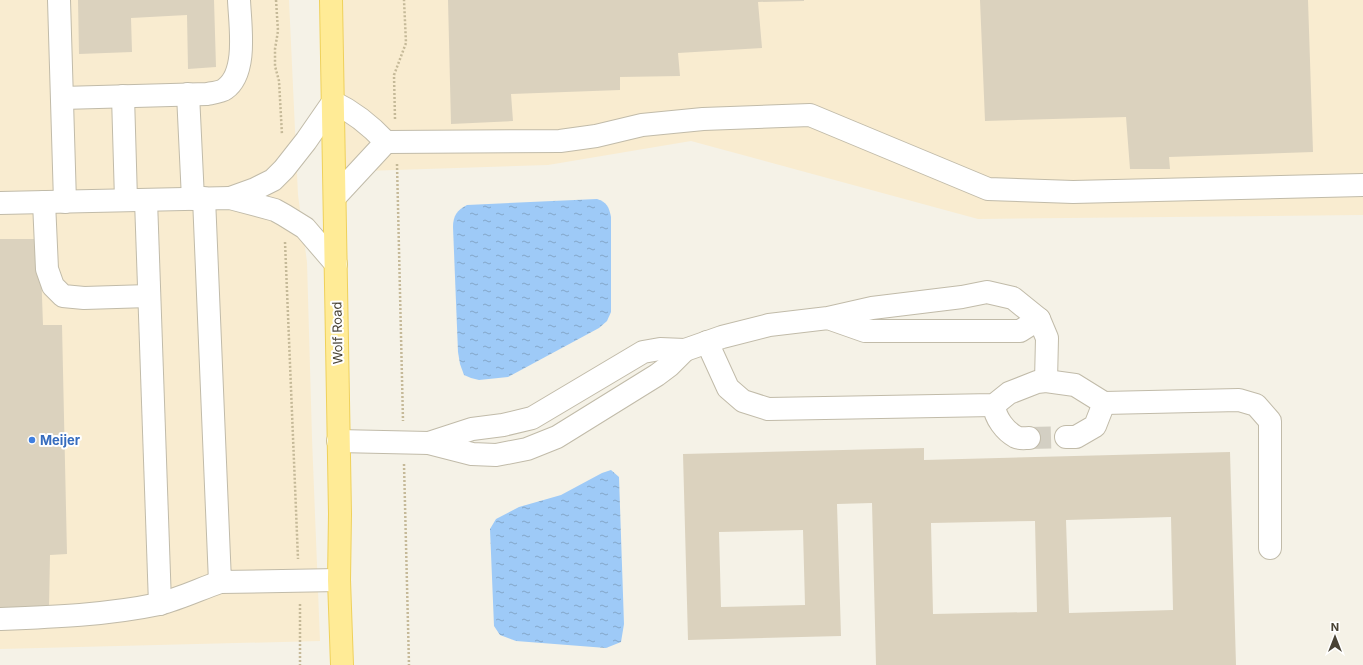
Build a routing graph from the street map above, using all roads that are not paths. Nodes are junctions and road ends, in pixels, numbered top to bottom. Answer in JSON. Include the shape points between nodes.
{"nodes":[{"id":1,"x":59,"y":0,"type":"edge"},
{"id":2,"x":239,"y":0,"type":"edge"},
{"id":3,"x":332,"y":0,"type":"edge"},
{"id":4,"x":188,"y":94,"type":"junction"},
{"id":5,"x":123,"y":96,"type":"junction"},
{"id":6,"x":62,"y":98,"type":"junction"},
{"id":7,"x":333,"y":102,"type":"junction"},
{"id":8,"x":391,"y":142,"type":"junction"},
{"id":9,"x":1363,"y":185,"type":"edge"},
{"id":10,"x":334,"y":197,"type":"junction"},
{"id":11,"x":230,"y":198,"type":"junction"},
{"id":12,"x":198,"y":199,"type":"junction"},
{"id":13,"x":136,"y":200,"type":"junction"},
{"id":14,"x":55,"y":202,"type":"junction"},
{"id":15,"x":0,"y":203,"type":"edge"},
{"id":16,"x":336,"y":264,"type":"junction"},
{"id":17,"x":149,"y":296,"type":"junction"},
{"id":18,"x":828,"y":318,"type":"junction"},
{"id":19,"x":1039,"y":319,"type":"junction"},
{"id":20,"x":708,"y":342,"type":"junction"},
{"id":21,"x":685,"y":350,"type":"junction"},
{"id":22,"x":1046,"y":381,"type":"junction"},
{"id":23,"x":1104,"y":403,"type":"junction"},
{"id":24,"x":994,"y":405,"type":"junction"},
{"id":25,"x":1066,"y":437,"type":"tunnel mouth"},
{"id":26,"x":1029,"y":438,"type":"tunnel mouth"},
{"id":27,"x":338,"y":441,"type":"junction"},
{"id":28,"x":428,"y":443,"type":"junction"},
{"id":29,"x":1270,"y":548,"type":"dead end"},
{"id":30,"x":339,"y":580,"type":"junction"},
{"id":31,"x":220,"y":582,"type":"junction"},
{"id":32,"x":160,"y":604,"type":"junction"},
{"id":33,"x":0,"y":619,"type":"edge"},
{"id":34,"x":342,"y":665,"type":"edge"}],
"edges":[{"from":1,"to":6,"type":"street"},
{"from":2,"to":4,"type":"street","via":[[241,60],[235,78],[225,90],[207,94]]},
{"from":3,"to":7,"type":"main road","name":"Wolf Road"},
{"from":4,"to":5,"type":"street"},
{"from":4,"to":12,"type":"street"},
{"from":5,"to":6,"type":"street"},
{"from":5,"to":13,"type":"street"},
{"from":6,"to":14,"type":"street"},
{"from":7,"to":8,"type":"street","via":[[349,109]]},
{"from":7,"to":10,"type":"main road","name":"Wolf Road"},
{"from":7,"to":11,"type":"street","via":[[306,141],[273,180],[255,190]]},
{"from":8,"to":9,"type":"street","via":[[560,141],[642,126],[703,120],[810,115],[988,189],[1073,192]]},
{"from":8,"to":10,"type":"street"},
{"from":10,"to":16,"type":"main road","name":"Wolf Road"},
{"from":11,"to":12,"type":"street"},
{"from":11,"to":16,"type":"street","via":[[275,210],[305,228]]},
{"from":12,"to":13,"type":"street"},
{"from":12,"to":31,"type":"street"},
{"from":13,"to":14,"type":"street"},
{"from":13,"to":17,"type":"street"},
{"from":14,"to":15,"type":"street"},
{"from":14,"to":17,"type":"street","via":[[47,269],[53,286],[63,296]]},
{"from":16,"to":27,"type":"main road","name":"Wolf Road"},
{"from":17,"to":32,"type":"street"},
{"from":18,"to":19,"type":"street","via":[[865,331],[1020,331]]},
{"from":18,"to":19,"type":"street","via":[[872,308],[987,292],[1013,298]]},
{"from":18,"to":20,"type":"street","via":[[768,325]]},
{"from":19,"to":22,"type":"street","via":[[1047,338]]},
{"from":20,"to":21,"type":"street"},
{"from":20,"to":24,"type":"street","via":[[728,388],[743,401],[768,408]]},
{"from":21,"to":28,"type":"street","via":[[660,349],[643,352],[532,418],[472,429]]},
{"from":21,"to":28,"type":"street","via":[[670,366],[656,375],[557,437],[527,449],[496,455],[472,454]]},
{"from":22,"to":23,"type":"street","via":[[1075,385]]},
{"from":22,"to":24,"type":"street","via":[[1009,393]]},
{"from":23,"to":25,"type":"street","via":[[1095,426],[1076,437]]},
{"from":23,"to":29,"type":"street","via":[[1239,400],[1256,405],[1270,421]]},
{"from":24,"to":26,"type":"street","via":[[1004,427],[1017,438]]},
{"from":27,"to":28,"type":"street"},
{"from":27,"to":30,"type":"main road","name":"Wolf Road"},
{"from":30,"to":31,"type":"street"},
{"from":30,"to":34,"type":"main road","name":"Wolf Road"},
{"from":31,"to":32,"type":"street"},
{"from":32,"to":33,"type":"street","via":[[106,613]]}]}
